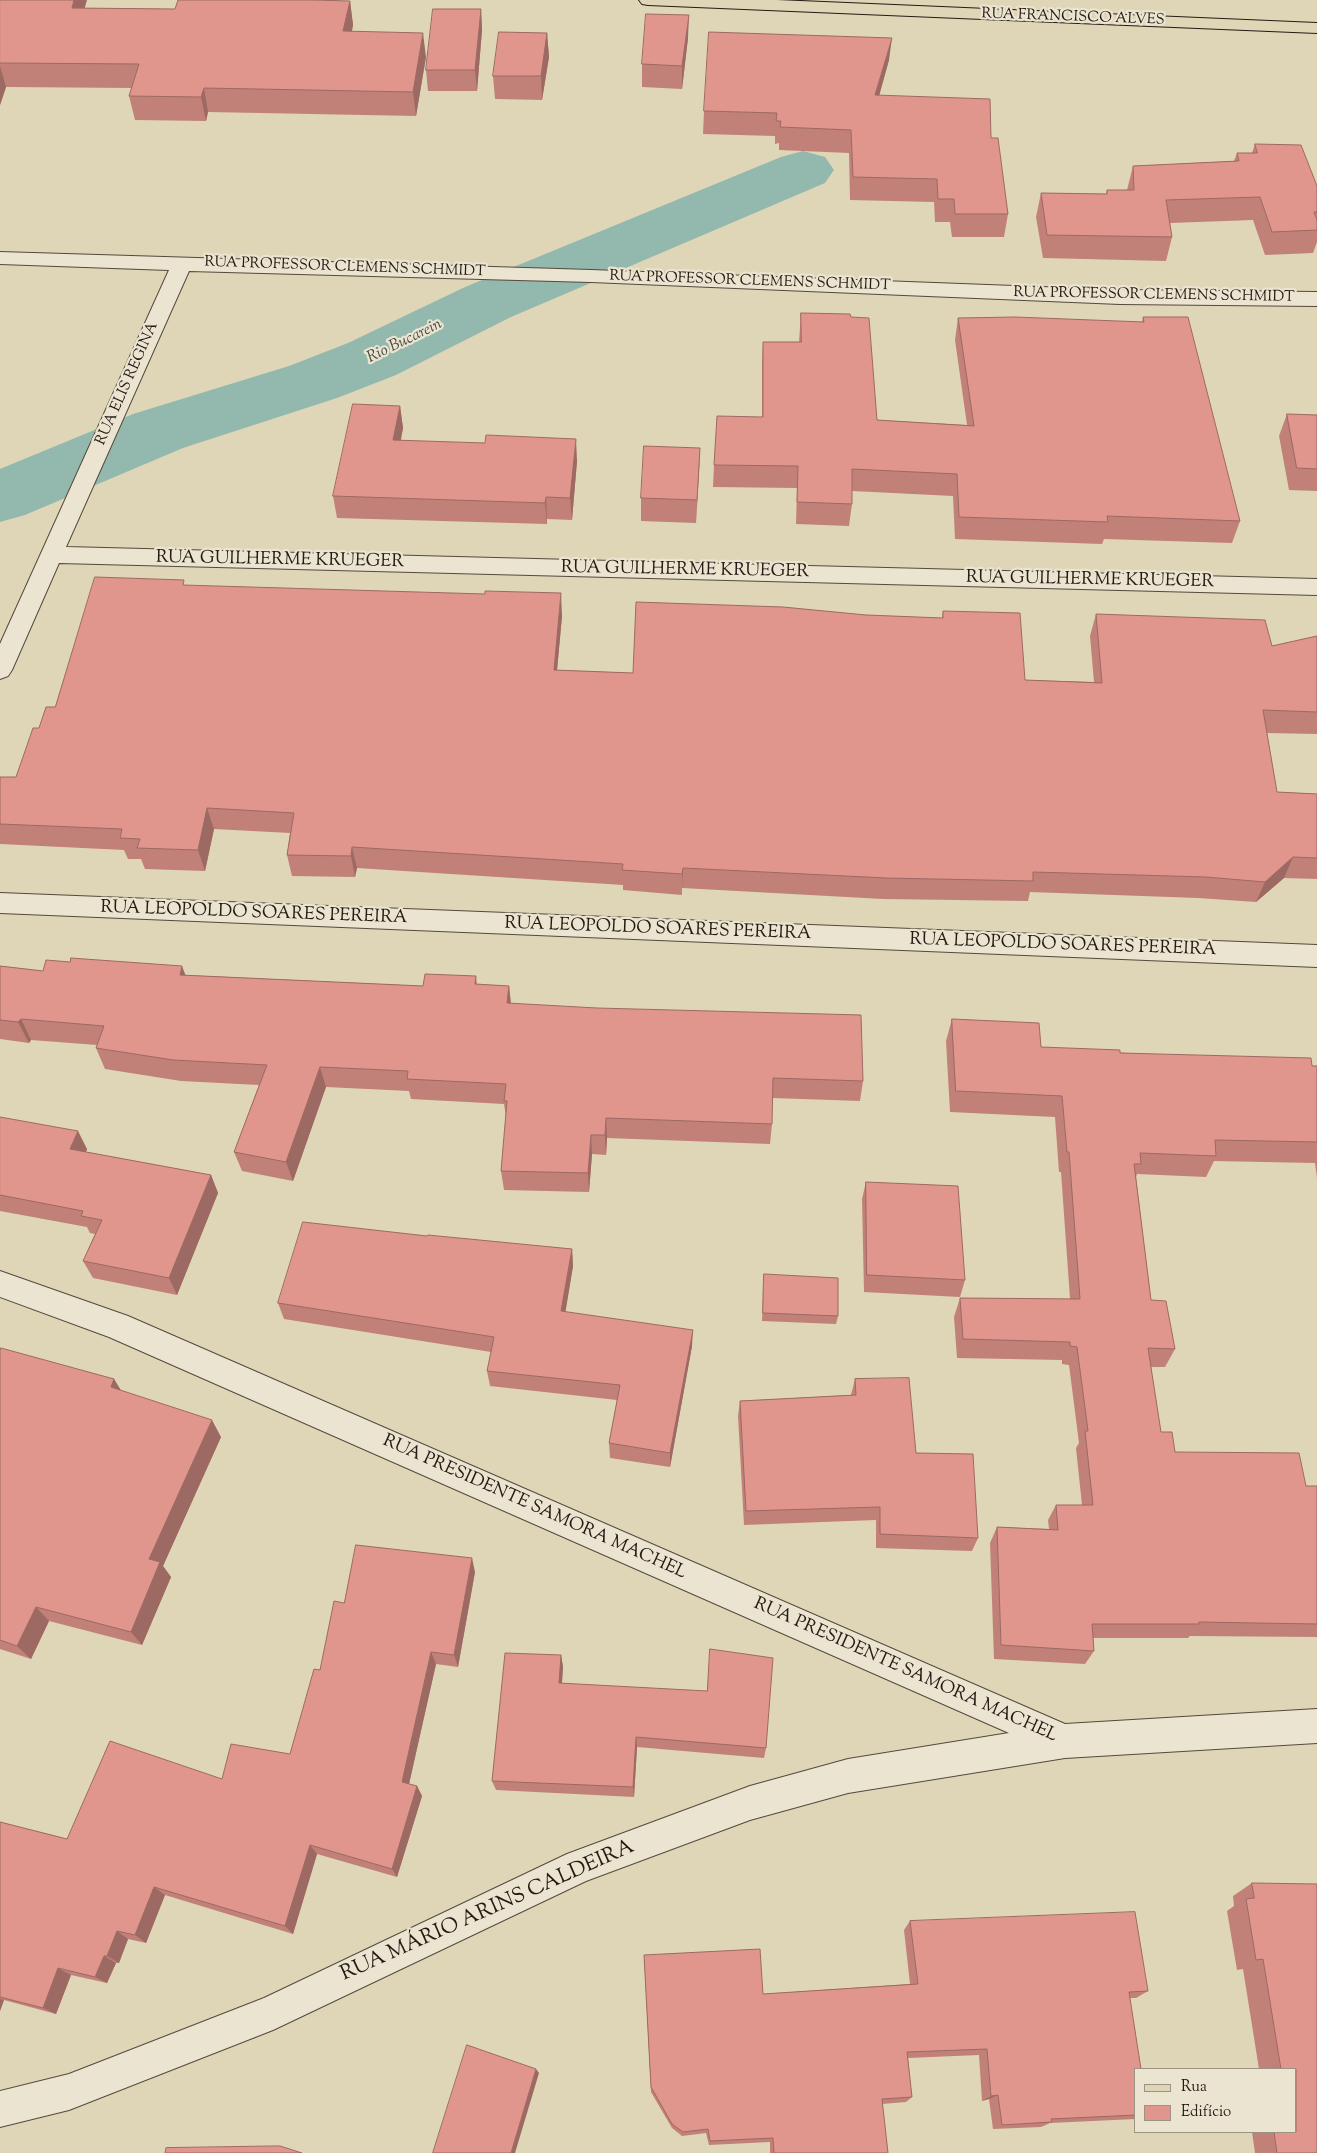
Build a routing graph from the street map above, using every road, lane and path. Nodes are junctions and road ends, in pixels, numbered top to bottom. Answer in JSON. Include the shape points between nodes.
{"nodes":[{"id":1,"x":648,"y":0,"type":"edge"},
{"id":2,"x":834,"y":4,"type":"edge"},
{"id":3,"x":1317,"y":28,"type":"edge"},
{"id":4,"x":0,"y":258,"type":"edge"},
{"id":5,"x":182,"y":264,"type":"junction"},
{"id":6,"x":1317,"y":299,"type":"edge"},
{"id":7,"x":52,"y":555,"type":"junction"},
{"id":8,"x":1317,"y":587,"type":"edge"},
{"id":9,"x":0,"y":670,"type":"edge"},
{"id":10,"x":0,"y":904,"type":"edge"},
{"id":11,"x":1317,"y":956,"type":"edge"},
{"id":12,"x":0,"y":1284,"type":"edge"},
{"id":13,"x":1317,"y":1726,"type":"edge"},
{"id":14,"x":1065,"y":1740,"type":"junction"},
{"id":15,"x":0,"y":2108,"type":"edge"}],
"edges":[{"from":1,"to":2,"type":"main road","name":"RUA FRANCISCO ALVES"},
{"from":2,"to":3,"type":"main road","name":"RUA FRANCISCO ALVES"},
{"from":4,"to":5,"type":"street"},
{"from":5,"to":6,"type":"street","name":"RUA PROFESSOR CLEMENS SCHMIDT","via":[[509,273],[1110,297]]},
{"from":5,"to":7,"type":"street","name":"RUA ELIS REGINA"},
{"from":7,"to":8,"type":"street","name":"RUA GUILHERME KRUEGER"},
{"from":7,"to":9,"type":"street","name":"RUA ELIS REGINA"},
{"from":10,"to":11,"type":"street","name":"RUA LEOPOLDO SOARES PEREIRA"},
{"from":12,"to":14,"type":"street","name":"RUA PRESIDENTE SAMORA MACHEL","via":[[117,1326]]},
{"from":13,"to":14,"type":"street","name":"RUA MÁRIO ARINS CALDEIRA"},
{"from":14,"to":15,"type":"street","name":"RUA MÁRIO ARINS CALDEIRA","via":[[848,1776],[750,1803],[580,1866],[273,2012],[69,2092]]}]}
